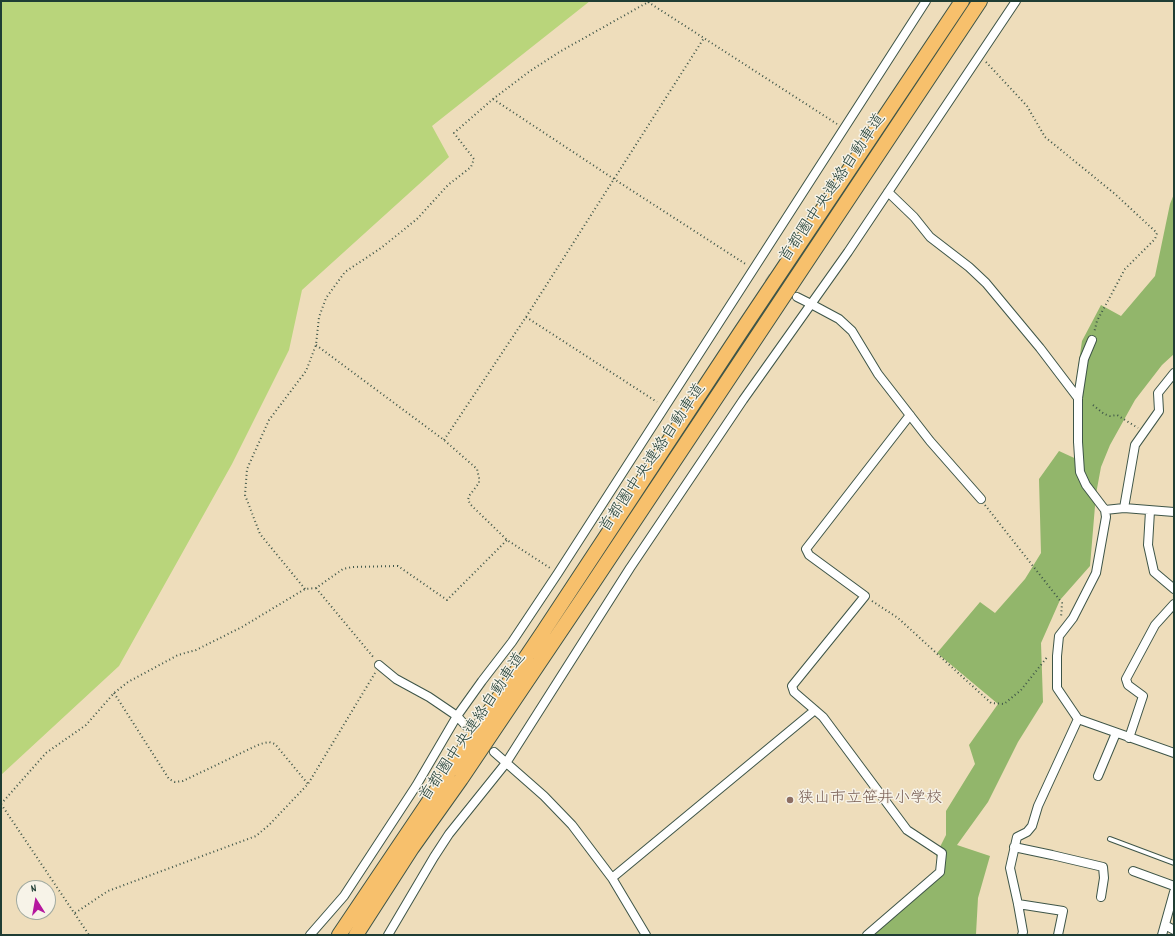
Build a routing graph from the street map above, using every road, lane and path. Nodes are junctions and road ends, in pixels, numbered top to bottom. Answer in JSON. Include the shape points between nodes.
{"nodes":[{"id":1,"x":926,"y":1,"type":"edge"},
{"id":2,"x":962,"y":1,"type":"edge"},
{"id":3,"x":980,"y":1,"type":"edge"},
{"id":4,"x":1016,"y":1,"type":"edge"},
{"id":5,"x":649,"y":2,"type":"edge"},
{"id":6,"x":704,"y":38,"type":"junction"},
{"id":7,"x":980,"y":55,"type":"junction"},
{"id":8,"x":493,"y":99,"type":"junction"},
{"id":9,"x":843,"y":128,"type":"junction"},
{"id":10,"x":614,"y":179,"type":"junction"},
{"id":11,"x":888,"y":192,"type":"junction"},
{"id":12,"x":754,"y":269,"type":"junction"},
{"id":13,"x":797,"y":298,"type":"tunnel mouth"},
{"id":14,"x":811,"y":304,"type":"junction"},
{"id":15,"x":526,"y":317,"type":"junction"},
{"id":16,"x":1092,"y":340,"type":"joint"},
{"id":17,"x":316,"y":345,"type":"junction"},
{"id":18,"x":1174,"y":373,"type":"edge"},
{"id":19,"x":1078,"y":398,"type":"junction"},
{"id":20,"x":1094,"y":405,"type":"dead end"},
{"id":21,"x":665,"y":407,"type":"junction"},
{"id":22,"x":910,"y":415,"type":"junction"},
{"id":23,"x":1144,"y":431,"type":"junction"},
{"id":24,"x":444,"y":440,"type":"junction"},
{"id":25,"x":981,"y":499,"type":"joint"},
{"id":26,"x":1124,"y":508,"type":"junction"},
{"id":27,"x":1105,"y":510,"type":"junction"},
{"id":28,"x":1150,"y":511,"type":"junction"},
{"id":29,"x":1174,"y":512,"type":"edge"},
{"id":30,"x":507,"y":540,"type":"junction"},
{"id":31,"x":558,"y":573,"type":"junction"},
{"id":32,"x":316,"y":588,"type":"junction"},
{"id":33,"x":305,"y":589,"type":"junction"},
{"id":34,"x":1174,"y":589,"type":"edge"},
{"id":35,"x":865,"y":596,"type":"junction"},
{"id":36,"x":1174,"y":604,"type":"edge"},
{"id":37,"x":1059,"y":639,"type":"junction"},
{"id":38,"x":379,"y":665,"type":"junction"},
{"id":39,"x":114,"y":694,"type":"junction"},
{"id":40,"x":815,"y":710,"type":"junction"},
{"id":41,"x":457,"y":716,"type":"junction"},
{"id":42,"x":1078,"y":719,"type":"junction"},
{"id":43,"x":466,"y":726,"type":"dead end"},
{"id":44,"x":1116,"y":733,"type":"junction"},
{"id":45,"x":1129,"y":738,"type":"junction"},
{"id":46,"x":494,"y":752,"type":"dead end"},
{"id":47,"x":1174,"y":753,"type":"edge"},
{"id":48,"x":506,"y":763,"type":"junction"},
{"id":49,"x":1098,"y":776,"type":"dead end"},
{"id":50,"x":308,"y":784,"type":"junction"},
{"id":51,"x":1,"y":804,"type":"edge"},
{"id":52,"x":1110,"y":840,"type":"dead end"},
{"id":53,"x":1014,"y":847,"type":"junction"},
{"id":54,"x":412,"y":848,"type":"junction"},
{"id":55,"x":1174,"y":863,"type":"edge"},
{"id":56,"x":1133,"y":871,"type":"dead end"},
{"id":57,"x":612,"y":878,"type":"junction"},
{"id":58,"x":1174,"y":886,"type":"edge"},
{"id":59,"x":1174,"y":892,"type":"edge"},
{"id":60,"x":1101,"y":897,"type":"dead end"},
{"id":61,"x":1018,"y":904,"type":"junction"},
{"id":62,"x":75,"y":913,"type":"junction"},
{"id":63,"x":1165,"y":925,"type":"junction"},
{"id":64,"x":1174,"y":930,"type":"edge"},
{"id":65,"x":89,"y":935,"type":"edge"},
{"id":66,"x":310,"y":935,"type":"edge"},
{"id":67,"x":339,"y":935,"type":"edge"},
{"id":68,"x":356,"y":935,"type":"edge"},
{"id":69,"x":367,"y":935,"type":"edge"},
{"id":70,"x":388,"y":935,"type":"edge"},
{"id":71,"x":646,"y":935,"type":"edge"},
{"id":72,"x":867,"y":935,"type":"edge"},
{"id":73,"x":1022,"y":935,"type":"edge"},
{"id":74,"x":1058,"y":935,"type":"edge"},
{"id":75,"x":1162,"y":935,"type":"edge"}],
"edges":[{"from":1,"to":9,"type":"street"},
{"from":2,"to":67,"type":"highway","name":"首都圏中央連絡自動車道"},
{"from":3,"to":54,"type":"highway","name":"首都圏中央連絡自動車道","via":[[582,599]]},
{"from":4,"to":7,"type":"street"},
{"from":5,"to":6,"type":"path"},
{"from":5,"to":8,"type":"path","via":[[561,51]]},
{"from":6,"to":9,"type":"path"},
{"from":6,"to":10,"type":"path"},
{"from":7,"to":11,"type":"street"},
{"from":7,"to":16,"type":"path","via":[[1027,106],[1045,137],[1116,194],[1157,233],[1155,239],[1124,269],[1097,321]]},
{"from":8,"to":10,"type":"path"},
{"from":8,"to":17,"type":"path","via":[[454,133],[474,159],[471,167],[448,186],[417,219],[381,248],[345,272],[326,298],[319,317]]},
{"from":9,"to":12,"type":"street"},
{"from":10,"to":12,"type":"path"},
{"from":10,"to":15,"type":"path"},
{"from":11,"to":14,"type":"street"},
{"from":11,"to":19,"type":"street","via":[[930,237],[986,283]]},
{"from":12,"to":21,"type":"street"},
{"from":13,"to":14,"type":"street"},
{"from":14,"to":22,"type":"street","via":[[839,319],[852,331],[878,374]]},
{"from":14,"to":48,"type":"street","via":[[634,562]]},
{"from":15,"to":21,"type":"path"},
{"from":15,"to":24,"type":"path"},
{"from":16,"to":19,"type":"street","via":[[1084,359]]},
{"from":17,"to":24,"type":"path"},
{"from":17,"to":33,"type":"path","via":[[306,371],[269,420],[247,469],[246,495],[260,534]]},
{"from":18,"to":23,"type":"street","via":[[1158,393],[1159,411]]},
{"from":19,"to":27,"type":"street","via":[[1080,472],[1086,485]]},
{"from":20,"to":23,"type":"path","via":[[1104,414],[1117,415]]},
{"from":21,"to":31,"type":"street"},
{"from":22,"to":25,"type":"street","via":[[930,442]]},
{"from":22,"to":35,"type":"street","via":[[806,549],[808,555]]},
{"from":23,"to":26,"type":"street","via":[[1135,445]]},
{"from":24,"to":30,"type":"path","via":[[477,470],[479,483],[468,500]]},
{"from":25,"to":37,"type":"path","via":[[1062,603]]},
{"from":26,"to":27,"type":"street"},
{"from":26,"to":28,"type":"street"},
{"from":27,"to":37,"type":"street","via":[[1096,573]]},
{"from":28,"to":29,"type":"street"},
{"from":28,"to":34,"type":"street","via":[[1148,545],[1154,572]]},
{"from":30,"to":31,"type":"path"},
{"from":30,"to":32,"type":"path","via":[[447,600],[398,566],[343,569]]},
{"from":31,"to":41,"type":"street","via":[[512,642]]},
{"from":32,"to":33,"type":"path"},
{"from":32,"to":38,"type":"path"},
{"from":33,"to":39,"type":"path","via":[[242,627],[196,650],[178,655],[128,682]]},
{"from":35,"to":37,"type":"path","via":[[898,618],[991,703],[1004,704],[1022,690]]},
{"from":35,"to":40,"type":"street","via":[[792,686],[794,692]]},
{"from":36,"to":45,"type":"street","via":[[1155,625],[1126,679],[1128,685],[1143,696]]},
{"from":37,"to":42,"type":"street","via":[[1057,688]]},
{"from":38,"to":41,"type":"street","via":[[396,679]]},
{"from":38,"to":50,"type":"path"},
{"from":39,"to":50,"type":"path","via":[[169,779],[175,782],[183,781],[269,742],[275,744]]},
{"from":39,"to":51,"type":"path","via":[[86,725],[46,753]]},
{"from":40,"to":57,"type":"street"},
{"from":40,"to":72,"type":"street","via":[[823,717],[907,830],[942,853],[940,872]]},
{"from":41,"to":43,"type":"street"},
{"from":41,"to":66,"type":"street","via":[[416,786],[344,896]]},
{"from":42,"to":44,"type":"street"},
{"from":42,"to":53,"type":"street","via":[[1038,806],[1032,826],[1017,837]]},
{"from":44,"to":45,"type":"street"},
{"from":44,"to":49,"type":"street"},
{"from":45,"to":47,"type":"street"},
{"from":46,"to":48,"type":"street"},
{"from":48,"to":57,"type":"street","via":[[572,825]]},
{"from":48,"to":70,"type":"street","via":[[449,834]]},
{"from":50,"to":62,"type":"path","via":[[256,836],[108,891]]},
{"from":51,"to":62,"type":"path"},
{"from":52,"to":55,"type":"lane"},
{"from":53,"to":60,"type":"street","via":[[1103,867]]},
{"from":53,"to":61,"type":"street","via":[[1010,868]]},
{"from":54,"to":68,"type":"highway","name":"首都圏中央連絡自動車道"},
{"from":54,"to":69,"type":"highway"},
{"from":56,"to":58,"type":"street"},
{"from":57,"to":71,"type":"street"},
{"from":59,"to":63,"type":"street"},
{"from":61,"to":73,"type":"street"},
{"from":61,"to":74,"type":"street","via":[[1063,911]]},
{"from":62,"to":65,"type":"path"},
{"from":63,"to":64,"type":"street"},
{"from":63,"to":75,"type":"street"}]}
